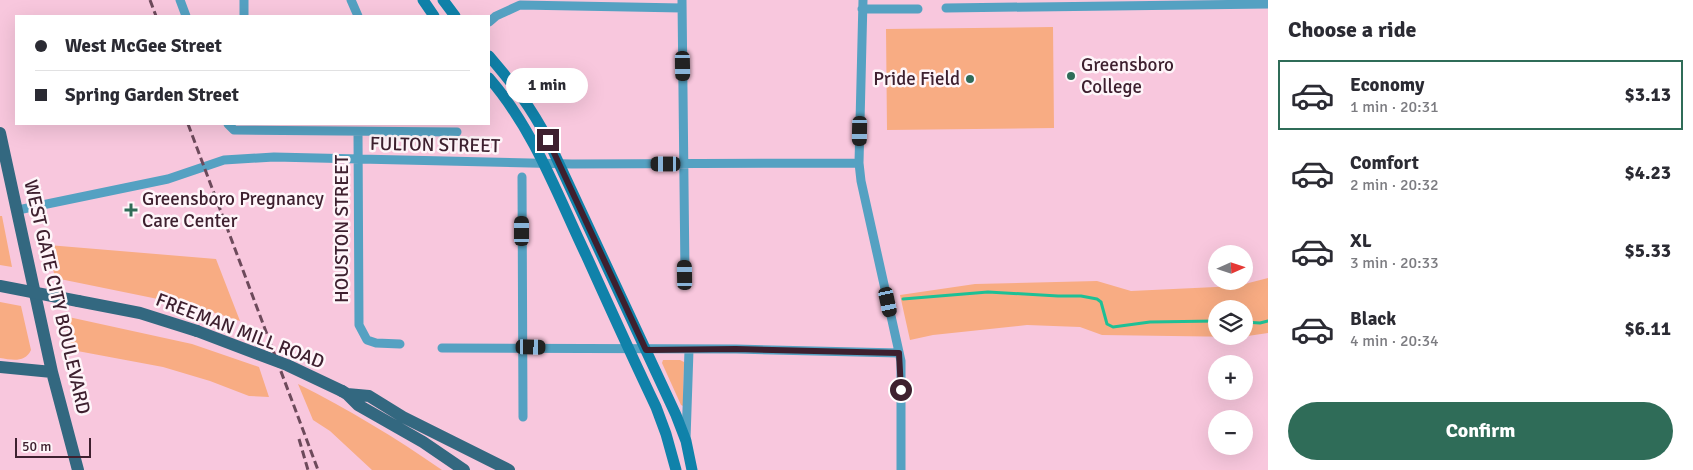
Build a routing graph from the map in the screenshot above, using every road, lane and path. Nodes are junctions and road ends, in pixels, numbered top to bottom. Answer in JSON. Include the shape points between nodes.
{"nodes":[{"id":1,"x":180,"y":0,"type":"edge"},
{"id":2,"x":244,"y":0,"type":"edge"},
{"id":3,"x":350,"y":0,"type":"edge"},
{"id":4,"x":422,"y":0,"type":"edge"},
{"id":5,"x":443,"y":0,"type":"edge"},
{"id":6,"x":520,"y":2,"type":"edge"},
{"id":7,"x":1079,"y":3,"type":"edge"},
{"id":8,"x":682,"y":4,"type":"edge"},
{"id":9,"x":1268,"y":4,"type":"edge"},
{"id":10,"x":862,"y":5,"type":"edge"},
{"id":11,"x":918,"y":8,"type":"dead end"},
{"id":12,"x":946,"y":8,"type":"dead end"},
{"id":13,"x":186,"y":15,"type":"edge"},
{"id":14,"x":244,"y":15,"type":"edge"},
{"id":15,"x":358,"y":15,"type":"edge"},
{"id":16,"x":433,"y":15,"type":"edge"},
{"id":17,"x":454,"y":15,"type":"edge"},
{"id":18,"x":490,"y":21,"type":"edge"},
{"id":19,"x":490,"y":57,"type":"edge"},
{"id":20,"x":490,"y":79,"type":"edge"},
{"id":21,"x":229,"y":125,"type":"edge"},
{"id":22,"x":358,"y":132,"type":"junction"},
{"id":23,"x":457,"y":132,"type":"dead end"},
{"id":24,"x":0,"y":133,"type":"edge"},
{"id":25,"x":358,"y":160,"type":"junction"},
{"id":26,"x":543,"y":163,"type":"junction"},
{"id":27,"x":859,"y":163,"type":"junction"},
{"id":28,"x":559,"y":164,"type":"junction"},
{"id":29,"x":684,"y":164,"type":"junction"},
{"id":30,"x":522,"y":177,"type":"dead end"},
{"id":31,"x":18,"y":210,"type":"junction"},
{"id":32,"x":685,"y":275,"type":"dead end"},
{"id":33,"x":0,"y":286,"type":"edge"},
{"id":34,"x":400,"y":344,"type":"dead end"},
{"id":35,"x":522,"y":347,"type":"junction"},
{"id":36,"x":442,"y":348,"type":"dead end"},
{"id":37,"x":628,"y":349,"type":"junction"},
{"id":38,"x":646,"y":350,"type":"junction"},
{"id":39,"x":689,"y":350,"type":"junction"},
{"id":40,"x":899,"y":353,"type":"junction"},
{"id":41,"x":0,"y":367,"type":"edge"},
{"id":42,"x":52,"y":372,"type":"junction"},
{"id":43,"x":344,"y":392,"type":"junction"},
{"id":44,"x":523,"y":417,"type":"dead end"},
{"id":45,"x":686,"y":441,"type":"junction"},
{"id":46,"x":78,"y":470,"type":"edge"},
{"id":47,"x":464,"y":470,"type":"edge"},
{"id":48,"x":509,"y":470,"type":"edge"},
{"id":49,"x":676,"y":470,"type":"edge"},
{"id":50,"x":692,"y":470,"type":"edge"},
{"id":51,"x":901,"y":470,"type":"edge"}],
"edges":[{"from":1,"to":13,"type":"street"},
{"from":2,"to":14,"type":"street"},
{"from":3,"to":15,"type":"street"},
{"from":4,"to":16,"type":"main road"},
{"from":5,"to":17,"type":"main road"},
{"from":6,"to":8,"type":"street"},
{"from":6,"to":18,"type":"street"},
{"from":7,"to":9,"type":"street"},
{"from":7,"to":12,"type":"street"},
{"from":8,"to":29,"type":"street"},
{"from":10,"to":11,"type":"street"},
{"from":10,"to":27,"type":"street"},
{"from":19,"to":28,"type":"main road","via":[[534,113]]},
{"from":20,"to":26,"type":"main road","via":[[515,112]]},
{"from":21,"to":22,"type":"street","via":[[234,130]]},
{"from":22,"to":23,"type":"street"},
{"from":22,"to":25,"type":"street","name":"HOUSTON STREET"},
{"from":24,"to":31,"type":"main road","name":"WEST GATE CITY BOULEVARD"},
{"from":25,"to":26,"type":"street","name":"FULTON STREET"},
{"from":25,"to":31,"type":"street","name":"FULTON STREET","via":[[274,157],[224,160],[168,179]]},
{"from":25,"to":34,"type":"street","name":"HOUSTON STREET","via":[[359,325],[367,340]]},
{"from":26,"to":28,"type":"street","name":"FULTON STREET"},
{"from":26,"to":37,"type":"main road"},
{"from":27,"to":29,"type":"street","name":"FULTON STREET"},
{"from":27,"to":40,"type":"street"},
{"from":28,"to":29,"type":"street","name":"FULTON STREET"},
{"from":28,"to":38,"type":"main road"},
{"from":29,"to":32,"type":"street"},
{"from":30,"to":35,"type":"street"},
{"from":31,"to":42,"type":"main road","name":"WEST GATE CITY BOULEVARD"},
{"from":33,"to":43,"type":"main road","name":"FREEMAN MILL ROAD","bridge":true,"via":[[140,313],[286,365]]},
{"from":35,"to":36,"type":"street"},
{"from":35,"to":37,"type":"street"},
{"from":35,"to":44,"type":"street"},
{"from":37,"to":38,"type":"street"},
{"from":37,"to":49,"type":"main road","via":[[656,407]]},
{"from":38,"to":39,"type":"street"},
{"from":38,"to":45,"type":"main road"},
{"from":39,"to":40,"type":"street"},
{"from":39,"to":45,"type":"street"},
{"from":40,"to":51,"type":"street"},
{"from":41,"to":42,"type":"main road"},
{"from":42,"to":46,"type":"main road","name":"WEST GATE CITY BOULEVARD"},
{"from":43,"to":47,"type":"main road","name":"FREEMAN MILL ROAD","via":[[358,405]]},
{"from":43,"to":48,"type":"main road","name":"FREEMAN MILL ROAD","via":[[369,396],[402,417]]},
{"from":45,"to":50,"type":"main road"}]}
